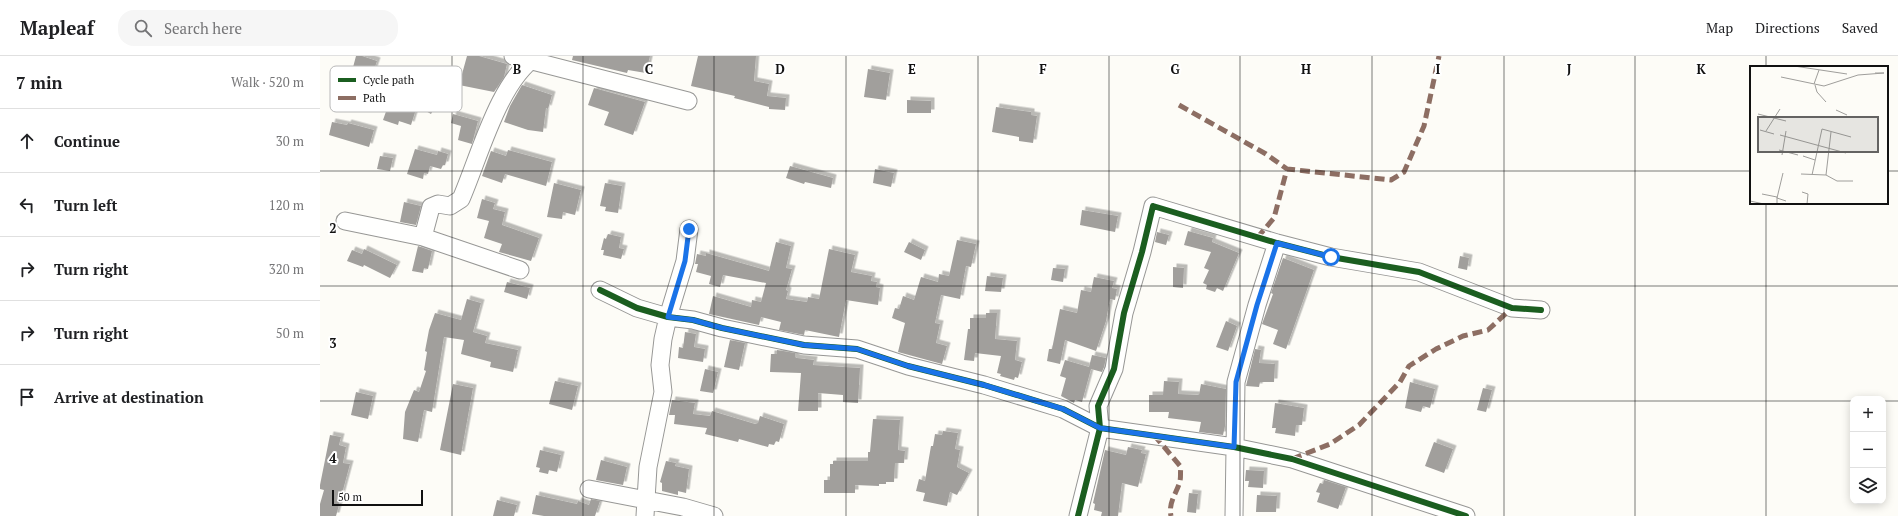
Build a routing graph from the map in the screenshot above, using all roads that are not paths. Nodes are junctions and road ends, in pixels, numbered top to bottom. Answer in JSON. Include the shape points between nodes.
{"nodes":[{"id":1,"x":513,"y":56,"type":"edge"},
{"id":2,"x":533,"y":58,"type":"edge"},
{"id":3,"x":688,"y":101,"type":"dead end"},
{"id":4,"x":345,"y":221,"type":"dead end"},
{"id":5,"x":689,"y":229,"type":"dead end"},
{"id":6,"x":423,"y":237,"type":"junction"},
{"id":7,"x":1277,"y":243,"type":"junction"},
{"id":8,"x":520,"y":270,"type":"dead end"},
{"id":9,"x":600,"y":290,"type":"dead end"},
{"id":10,"x":1541,"y":310,"type":"dead end"},
{"id":11,"x":668,"y":317,"type":"junction"},
{"id":12,"x":1100,"y":428,"type":"junction"},
{"id":13,"x":1234,"y":447,"type":"junction"},
{"id":14,"x":589,"y":489,"type":"dead end"},
{"id":15,"x":645,"y":509,"type":"edge"},
{"id":16,"x":714,"y":516,"type":"edge"},
{"id":17,"x":1078,"y":516,"type":"edge"},
{"id":18,"x":1234,"y":516,"type":"edge"},
{"id":19,"x":1466,"y":516,"type":"edge"}],
"edges":[{"from":1,"to":2,"type":"street"},
{"from":2,"to":3,"type":"street"},
{"from":2,"to":6,"type":"street","via":[[509,87],[461,199],[450,206],[438,204],[431,207]]},
{"from":4,"to":6,"type":"street"},
{"from":5,"to":11,"type":"street","via":[[685,261]]},
{"from":6,"to":8,"type":"street"},
{"from":7,"to":10,"type":"street","via":[[1331,257],[1418,272],[1512,308]]},
{"from":7,"to":12,"type":"street","via":[[1153,206],[1124,313],[1114,369],[1098,406]]},
{"from":7,"to":13,"type":"street","via":[[1236,382]]},
{"from":9,"to":11,"type":"street","via":[[637,308]]},
{"from":11,"to":12,"type":"street","via":[[693,320],[804,345],[857,349],[908,366],[984,385],[1063,409]]},
{"from":11,"to":15,"type":"street","via":[[660,365],[663,392],[648,467]]},
{"from":12,"to":13,"type":"street"},
{"from":12,"to":17,"type":"street"},
{"from":13,"to":18,"type":"street"},
{"from":13,"to":19,"type":"street","via":[[1292,459]]},
{"from":14,"to":15,"type":"street"},
{"from":15,"to":16,"type":"street","via":[[683,508]]}]}
